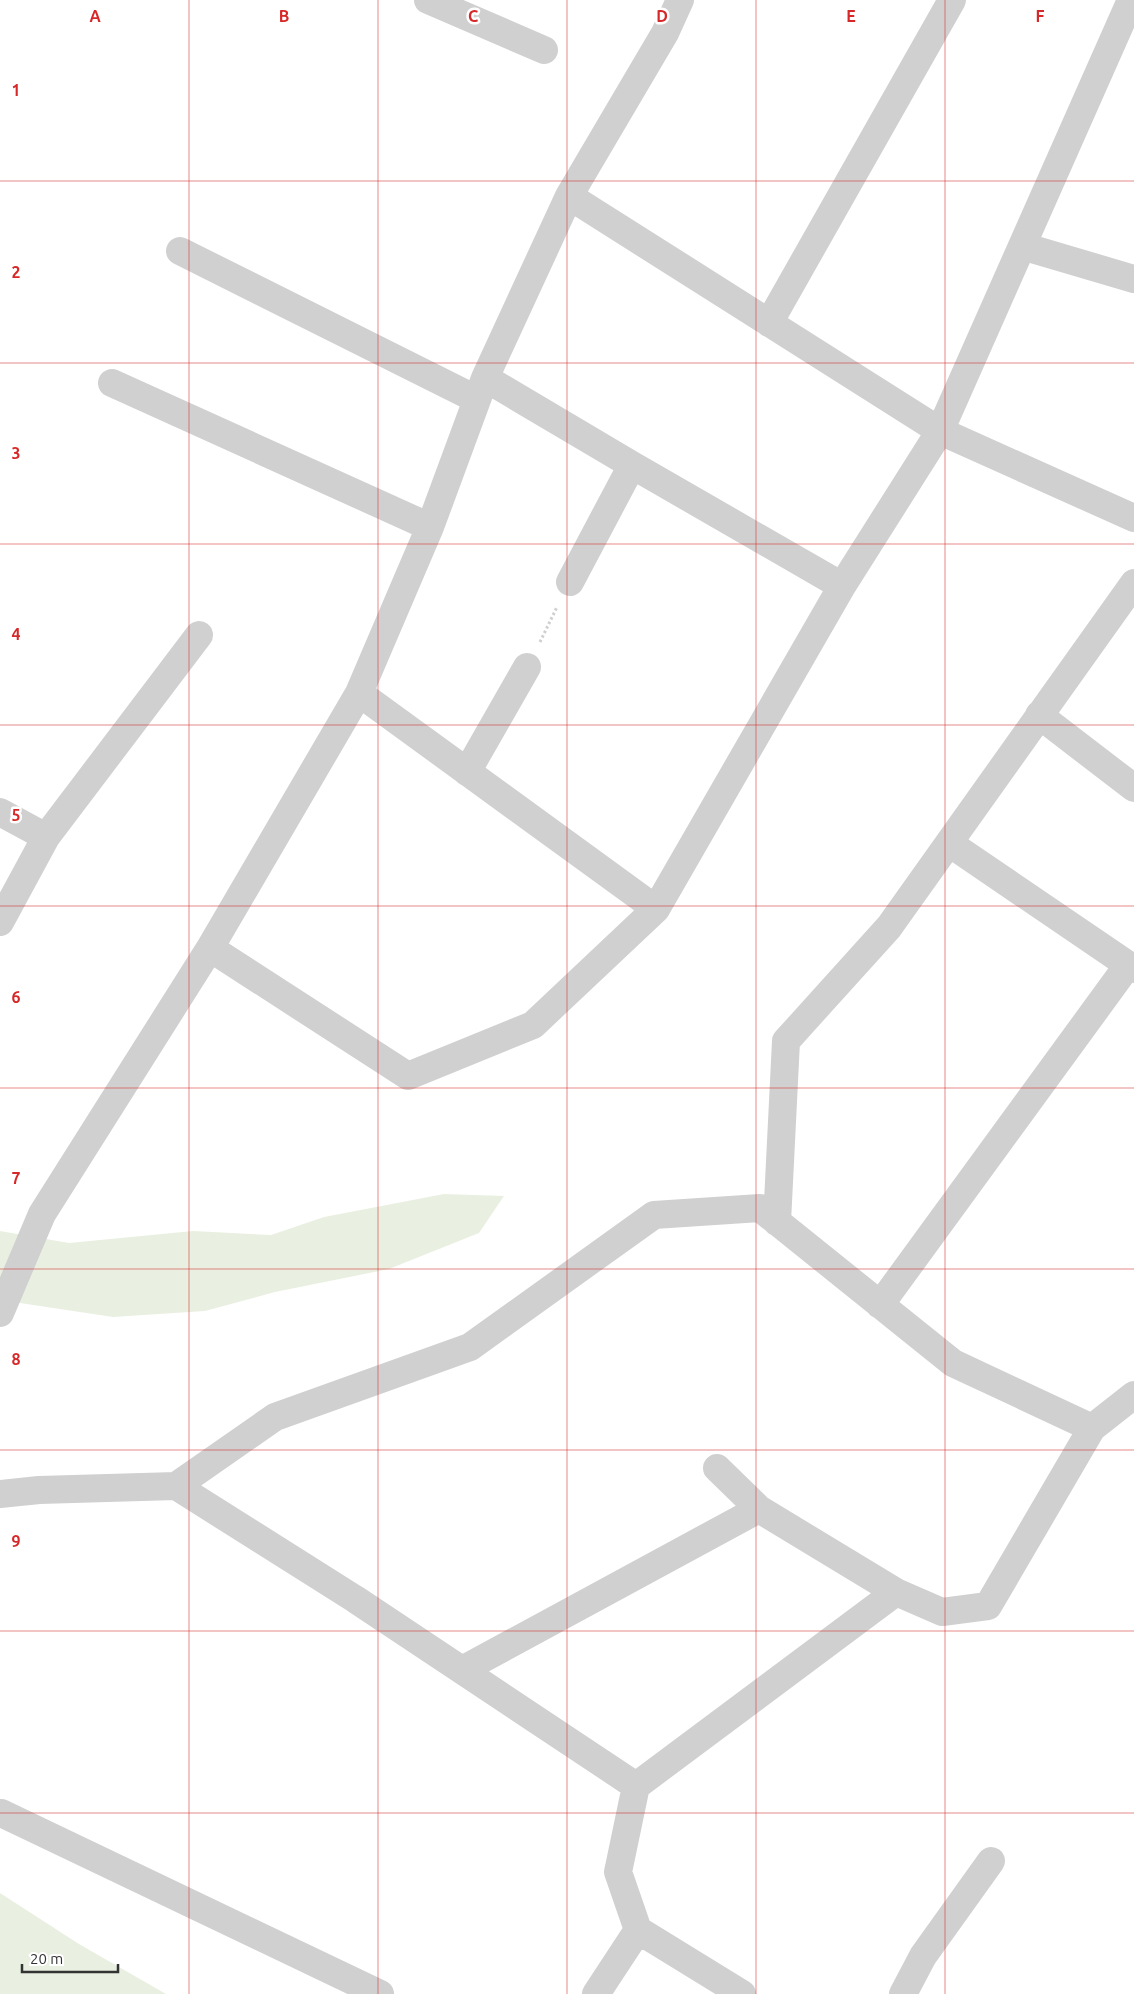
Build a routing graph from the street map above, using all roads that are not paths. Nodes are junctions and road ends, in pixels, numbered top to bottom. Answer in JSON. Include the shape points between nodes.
{"nodes":[{"id":1,"x":428,"y":0,"type":"edge"},
{"id":2,"x":680,"y":0,"type":"edge"},
{"id":3,"x":952,"y":0,"type":"edge"},
{"id":4,"x":1131,"y":0,"type":"edge"},
{"id":5,"x":544,"y":50,"type":"dead end"},
{"id":6,"x":570,"y":196,"type":"junction"},
{"id":7,"x":1022,"y":246,"type":"junction"},
{"id":8,"x":180,"y":251,"type":"dead end"},
{"id":9,"x":1134,"y":279,"type":"edge"},
{"id":10,"x":769,"y":323,"type":"junction"},
{"id":11,"x":112,"y":382,"type":"dead end"},
{"id":12,"x":480,"y":388,"type":"junction"},
{"id":13,"x":940,"y":431,"type":"junction"},
{"id":14,"x":632,"y":465,"type":"junction"},
{"id":15,"x":1134,"y":518,"type":"edge"},
{"id":16,"x":430,"y":527,"type":"junction"},
{"id":17,"x":570,"y":582,"type":"road end"},
{"id":18,"x":1134,"y":584,"type":"edge"},
{"id":19,"x":842,"y":586,"type":"junction"},
{"id":20,"x":200,"y":635,"type":"dead end"},
{"id":21,"x":527,"y":667,"type":"road end"},
{"id":22,"x":359,"y":693,"type":"junction"},
{"id":23,"x":1039,"y":716,"type":"junction"},
{"id":24,"x":467,"y":772,"type":"junction"},
{"id":25,"x":1134,"y":788,"type":"edge"},
{"id":26,"x":0,"y":812,"type":"edge"},
{"id":27,"x":46,"y":837,"type":"junction"},
{"id":28,"x":949,"y":842,"type":"junction"},
{"id":29,"x":656,"y":909,"type":"junction"},
{"id":30,"x":0,"y":922,"type":"edge"},
{"id":31,"x":210,"y":948,"type":"junction"},
{"id":32,"x":1131,"y":967,"type":"edge"},
{"id":33,"x":777,"y":1222,"type":"junction"},
{"id":34,"x":880,"y":1305,"type":"junction"},
{"id":35,"x":0,"y":1313,"type":"edge"},
{"id":36,"x":1134,"y":1396,"type":"edge"},
{"id":37,"x":1092,"y":1428,"type":"junction"},
{"id":38,"x":717,"y":1468,"type":"dead end"},
{"id":39,"x":176,"y":1486,"type":"junction"},
{"id":40,"x":0,"y":1494,"type":"edge"},
{"id":41,"x":759,"y":1509,"type":"junction"},
{"id":42,"x":896,"y":1592,"type":"junction"},
{"id":43,"x":462,"y":1670,"type":"junction"},
{"id":44,"x":636,"y":1786,"type":"junction"},
{"id":45,"x":1,"y":1813,"type":"edge"},
{"id":46,"x":991,"y":1861,"type":"dead end"},
{"id":47,"x":638,"y":1930,"type":"junction"},
{"id":48,"x":380,"y":1994,"type":"edge"},
{"id":49,"x":596,"y":1994,"type":"edge"},
{"id":50,"x":742,"y":1994,"type":"edge"},
{"id":51,"x":904,"y":1994,"type":"edge"}],
"edges":[{"from":1,"to":5,"type":"street"},
{"from":2,"to":6,"type":"street","via":[[665,33]]},
{"from":3,"to":10,"type":"street"},
{"from":4,"to":7,"type":"street"},
{"from":6,"to":10,"type":"street"},
{"from":6,"to":12,"type":"street"},
{"from":7,"to":9,"type":"street"},
{"from":7,"to":13,"type":"street"},
{"from":8,"to":12,"type":"street"},
{"from":10,"to":13,"type":"street"},
{"from":11,"to":16,"type":"street"},
{"from":12,"to":14,"type":"street"},
{"from":12,"to":16,"type":"street"},
{"from":13,"to":15,"type":"street"},
{"from":13,"to":19,"type":"street"},
{"from":14,"to":17,"type":"street"},
{"from":14,"to":19,"type":"street"},
{"from":16,"to":22,"type":"street"},
{"from":18,"to":23,"type":"street"},
{"from":19,"to":29,"type":"street"},
{"from":20,"to":27,"type":"street"},
{"from":21,"to":24,"type":"street"},
{"from":22,"to":24,"type":"street"},
{"from":22,"to":31,"type":"street"},
{"from":23,"to":25,"type":"street"},
{"from":23,"to":28,"type":"street"},
{"from":24,"to":29,"type":"street"},
{"from":26,"to":27,"type":"street"},
{"from":27,"to":30,"type":"street"},
{"from":28,"to":32,"type":"street"},
{"from":28,"to":33,"type":"street","via":[[889,927],[786,1042]]},
{"from":29,"to":31,"type":"street","via":[[534,1025],[408,1076]]},
{"from":31,"to":35,"type":"street","via":[[42,1214]]},
{"from":32,"to":34,"type":"street"},
{"from":33,"to":34,"type":"street"},
{"from":33,"to":39,"type":"street","via":[[760,1208],[654,1215],[470,1347],[275,1417]]},
{"from":34,"to":37,"type":"street","via":[[953,1363]]},
{"from":36,"to":37,"type":"street"},
{"from":37,"to":42,"type":"street","via":[[988,1606],[942,1612]]},
{"from":38,"to":41,"type":"street"},
{"from":39,"to":40,"type":"street"},
{"from":39,"to":43,"type":"street"},
{"from":41,"to":42,"type":"street"},
{"from":41,"to":43,"type":"street"},
{"from":42,"to":44,"type":"street"},
{"from":43,"to":44,"type":"street"},
{"from":44,"to":47,"type":"street","via":[[618,1872]]},
{"from":45,"to":48,"type":"street"},
{"from":46,"to":51,"type":"street","via":[[923,1956]]},
{"from":47,"to":49,"type":"street"},
{"from":47,"to":50,"type":"street"}]}
